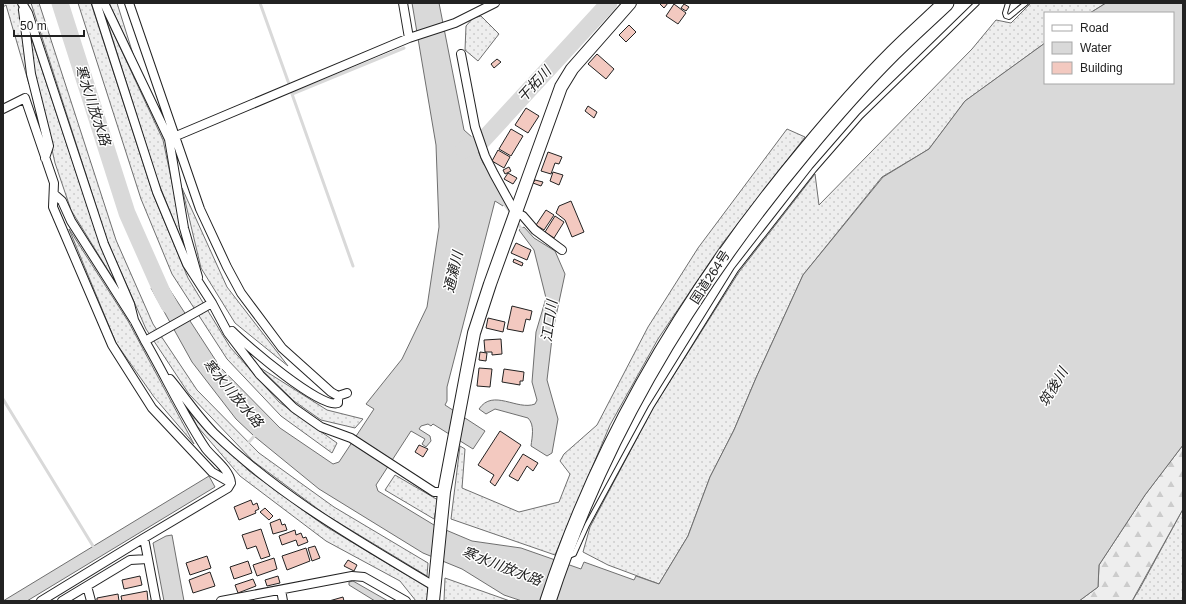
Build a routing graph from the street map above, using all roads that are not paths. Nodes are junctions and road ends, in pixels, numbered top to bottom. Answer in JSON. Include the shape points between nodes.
{"nodes":[{"id":1,"x":22,"y":3,"type":"edge"},
{"id":2,"x":96,"y":3,"type":"edge"},
{"id":3,"x":104,"y":3,"type":"edge"},
{"id":4,"x":129,"y":3,"type":"edge"},
{"id":5,"x":403,"y":3,"type":"edge"},
{"id":6,"x":495,"y":3,"type":"edge"},
{"id":7,"x":630,"y":3,"type":"edge"},
{"id":8,"x":946,"y":3,"type":"edge"},
{"id":9,"x":977,"y":3,"type":"edge"},
{"id":10,"x":1008,"y":3,"type":"edge"},
{"id":11,"x":1026,"y":3,"type":"edge"},
{"id":12,"x":410,"y":37,"type":"junction"},
{"id":13,"x":461,"y":54,"type":"dead end"},
{"id":14,"x":3,"y":109,"type":"edge"},
{"id":15,"x":171,"y":138,"type":"junction"},
{"id":16,"x":45,"y":158,"type":"junction"},
{"id":17,"x":54,"y":194,"type":"junction"},
{"id":18,"x":514,"y":217,"type":"junction"},
{"id":19,"x":562,"y":250,"type":"dead end"},
{"id":20,"x":199,"y":282,"type":"junction"},
{"id":21,"x":210,"y":304,"type":"junction"},
{"id":22,"x":134,"y":320,"type":"junction"},
{"id":23,"x":223,"y":321,"type":"junction"},
{"id":24,"x":147,"y":340,"type":"junction"},
{"id":25,"x":159,"y":364,"type":"junction"},
{"id":26,"x":347,"y":393,"type":"dead end"},
{"id":27,"x":338,"y":396,"type":"junction"},
{"id":28,"x":231,"y":483,"type":"junction"},
{"id":29,"x":443,"y":497,"type":"junction"},
{"id":30,"x":144,"y":538,"type":"junction"},
{"id":31,"x":148,"y":559,"type":"junction"},
{"id":32,"x":562,"y":560,"type":"junction"},
{"id":33,"x":434,"y":583,"type":"junction"},
{"id":34,"x":87,"y":586,"type":"junction"},
{"id":35,"x":281,"y":590,"type":"junction"},
{"id":36,"x":41,"y":601,"type":"edge"},
{"id":37,"x":62,"y":601,"type":"edge"},
{"id":38,"x":91,"y":601,"type":"edge"},
{"id":39,"x":156,"y":601,"type":"edge"},
{"id":40,"x":221,"y":601,"type":"edge"},
{"id":41,"x":283,"y":601,"type":"edge"},
{"id":42,"x":406,"y":601,"type":"edge"},
{"id":43,"x":433,"y":601,"type":"edge"},
{"id":44,"x":548,"y":601,"type":"edge"}],
"edges":[{"from":1,"to":16,"type":"street","via":[[31,74],[49,146]]},
{"from":1,"to":22,"type":"street","via":[[28,13],[104,244],[130,304]]},
{"from":2,"to":20,"type":"street","via":[[157,192],[186,264]]},
{"from":3,"to":15,"type":"street"},
{"from":4,"to":15,"type":"street"},
{"from":5,"to":12,"type":"street"},
{"from":6,"to":12,"type":"street","via":[[449,25]]},
{"from":7,"to":18,"type":"street","via":[[572,69],[560,87]]},
{"from":8,"to":32,"type":"highway","name":"国道264号","via":[[893,53],[839,111],[775,187],[731,245],[660,353],[616,433]]},
{"from":9,"to":32,"type":"lane","via":[[861,116],[814,170],[736,270],[651,407],[574,554]]},
{"from":10,"to":11,"type":"lane","via":[[1005,13],[1010,17]]},
{"from":12,"to":15,"type":"street"},
{"from":13,"to":18,"type":"street","via":[[480,142]]},
{"from":14,"to":16,"type":"street","via":[[25,98]]},
{"from":15,"to":20,"type":"street","via":[[184,228]]},
{"from":15,"to":27,"type":"street","via":[[200,209],[241,293],[282,348]]},
{"from":16,"to":17,"type":"street","via":[[54,183]]},
{"from":17,"to":22,"type":"street","via":[[62,201],[70,221]]},
{"from":17,"to":28,"type":"street","via":[[53,208],[112,345],[152,408],[212,472]]},
{"from":18,"to":19,"type":"street","via":[[524,216],[535,230]]},
{"from":18,"to":29,"type":"street","via":[[474,334]]},
{"from":20,"to":21,"type":"street"},
{"from":21,"to":23,"type":"street"},
{"from":21,"to":24,"type":"street"},
{"from":22,"to":24,"type":"street"},
{"from":23,"to":27,"type":"street","via":[[244,343],[283,376],[328,403],[338,403]]},
{"from":23,"to":29,"type":"street","via":[[228,333],[260,375],[294,408],[321,427],[351,438]]},
{"from":24,"to":25,"type":"street"},
{"from":25,"to":28,"type":"street","via":[[190,425],[211,456],[227,472]]},
{"from":25,"to":33,"type":"street","via":[[213,432],[251,467],[324,521]]},
{"from":26,"to":27,"type":"street"},
{"from":28,"to":30,"type":"street","via":[[228,488]]},
{"from":29,"to":33,"type":"street"},
{"from":30,"to":31,"type":"street"},
{"from":30,"to":36,"type":"street"},
{"from":31,"to":34,"type":"street","via":[[130,560]]},
{"from":31,"to":39,"type":"street"},
{"from":32,"to":44,"type":"highway","name":"国道264号"},
{"from":33,"to":43,"type":"street"},
{"from":34,"to":37,"type":"street"},
{"from":34,"to":38,"type":"street"},
{"from":35,"to":40,"type":"street"},
{"from":35,"to":41,"type":"street"},
{"from":35,"to":42,"type":"street","via":[[352,576],[364,577]]}]}
